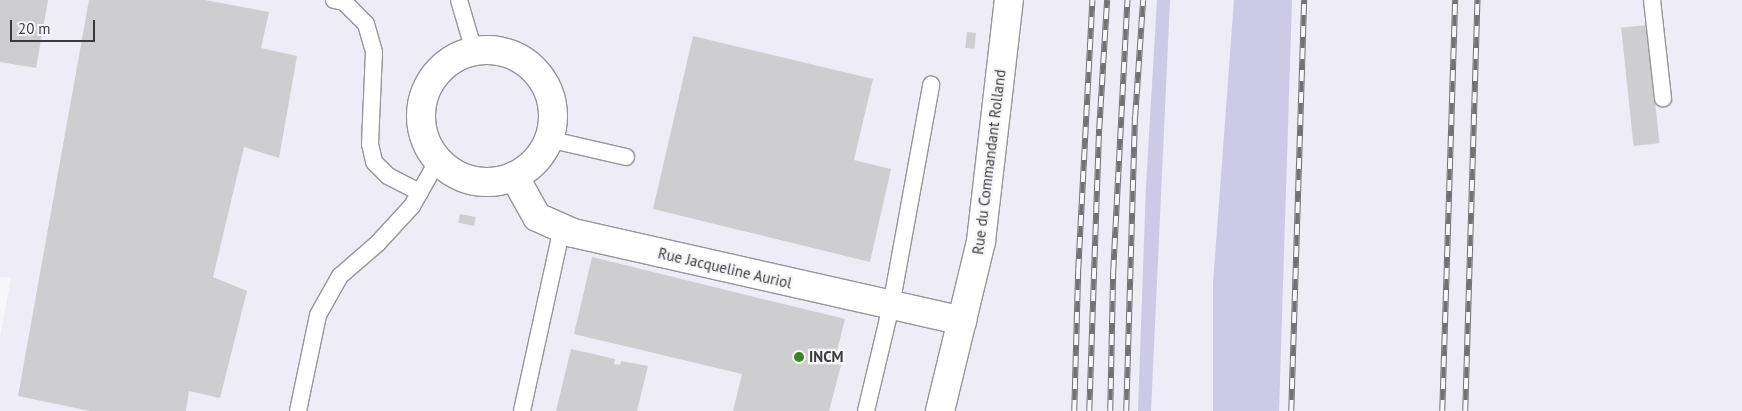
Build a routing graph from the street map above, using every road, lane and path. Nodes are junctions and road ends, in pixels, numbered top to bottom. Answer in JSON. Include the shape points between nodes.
{"nodes":[{"id":1,"x":334,"y":0,"type":"edge"},
{"id":2,"x":459,"y":0,"type":"edge"},
{"id":3,"x":1009,"y":0,"type":"edge"},
{"id":4,"x":1652,"y":0,"type":"edge"},
{"id":5,"x":474,"y":52,"type":"junction"},
{"id":6,"x":931,"y":85,"type":"dead end"},
{"id":7,"x":1662,"y":98,"type":"dead end"},
{"id":8,"x":548,"y":139,"type":"junction"},
{"id":9,"x":626,"y":157,"type":"dead end"},
{"id":10,"x":438,"y":160,"type":"junction"},
{"id":11,"x":514,"y":176,"type":"junction"},
{"id":12,"x":420,"y":192,"type":"junction"},
{"id":13,"x":562,"y":228,"type":"junction"},
{"id":14,"x":891,"y":306,"type":"junction"},
{"id":15,"x":962,"y":321,"type":"junction"},
{"id":16,"x":298,"y":411,"type":"edge"},
{"id":17,"x":522,"y":411,"type":"edge"},
{"id":18,"x":866,"y":411,"type":"edge"},
{"id":19,"x":940,"y":411,"type":"edge"}],
"edges":[{"from":1,"to":12,"type":"lane","via":[[344,2],[366,24],[374,52],[370,144],[374,162],[388,176]]},
{"from":2,"to":5,"type":"lane"},
{"from":3,"to":15,"type":"street","name":"Rue du Commandant Rolland","via":[[981,241]]},
{"from":4,"to":7,"type":"lane"},
{"from":5,"to":8,"type":"street","via":[[506,53],[533,69],[551,99],[553,116]]},
{"from":5,"to":10,"type":"street","via":[[445,66],[426,92],[422,127]]},
{"from":6,"to":14,"type":"lane"},
{"from":8,"to":9,"type":"lane"},
{"from":8,"to":11,"type":"street","via":[[534,163]]},
{"from":10,"to":11,"type":"street","via":[[468,179],[486,182]]},
{"from":10,"to":12,"type":"lane"},
{"from":11,"to":13,"type":"street","name":"Rue Jacqueline Auriol","via":[[537,217]]},
{"from":12,"to":16,"type":"lane","via":[[412,206],[377,244],[340,276],[318,315]]},
{"from":13,"to":14,"type":"street","name":"Rue Jacqueline Auriol"},
{"from":13,"to":17,"type":"lane"},
{"from":14,"to":15,"type":"street","name":"Rue Jacqueline Auriol"},
{"from":14,"to":18,"type":"lane"},
{"from":15,"to":19,"type":"street","name":"Rue du Commandant Rolland"}]}
